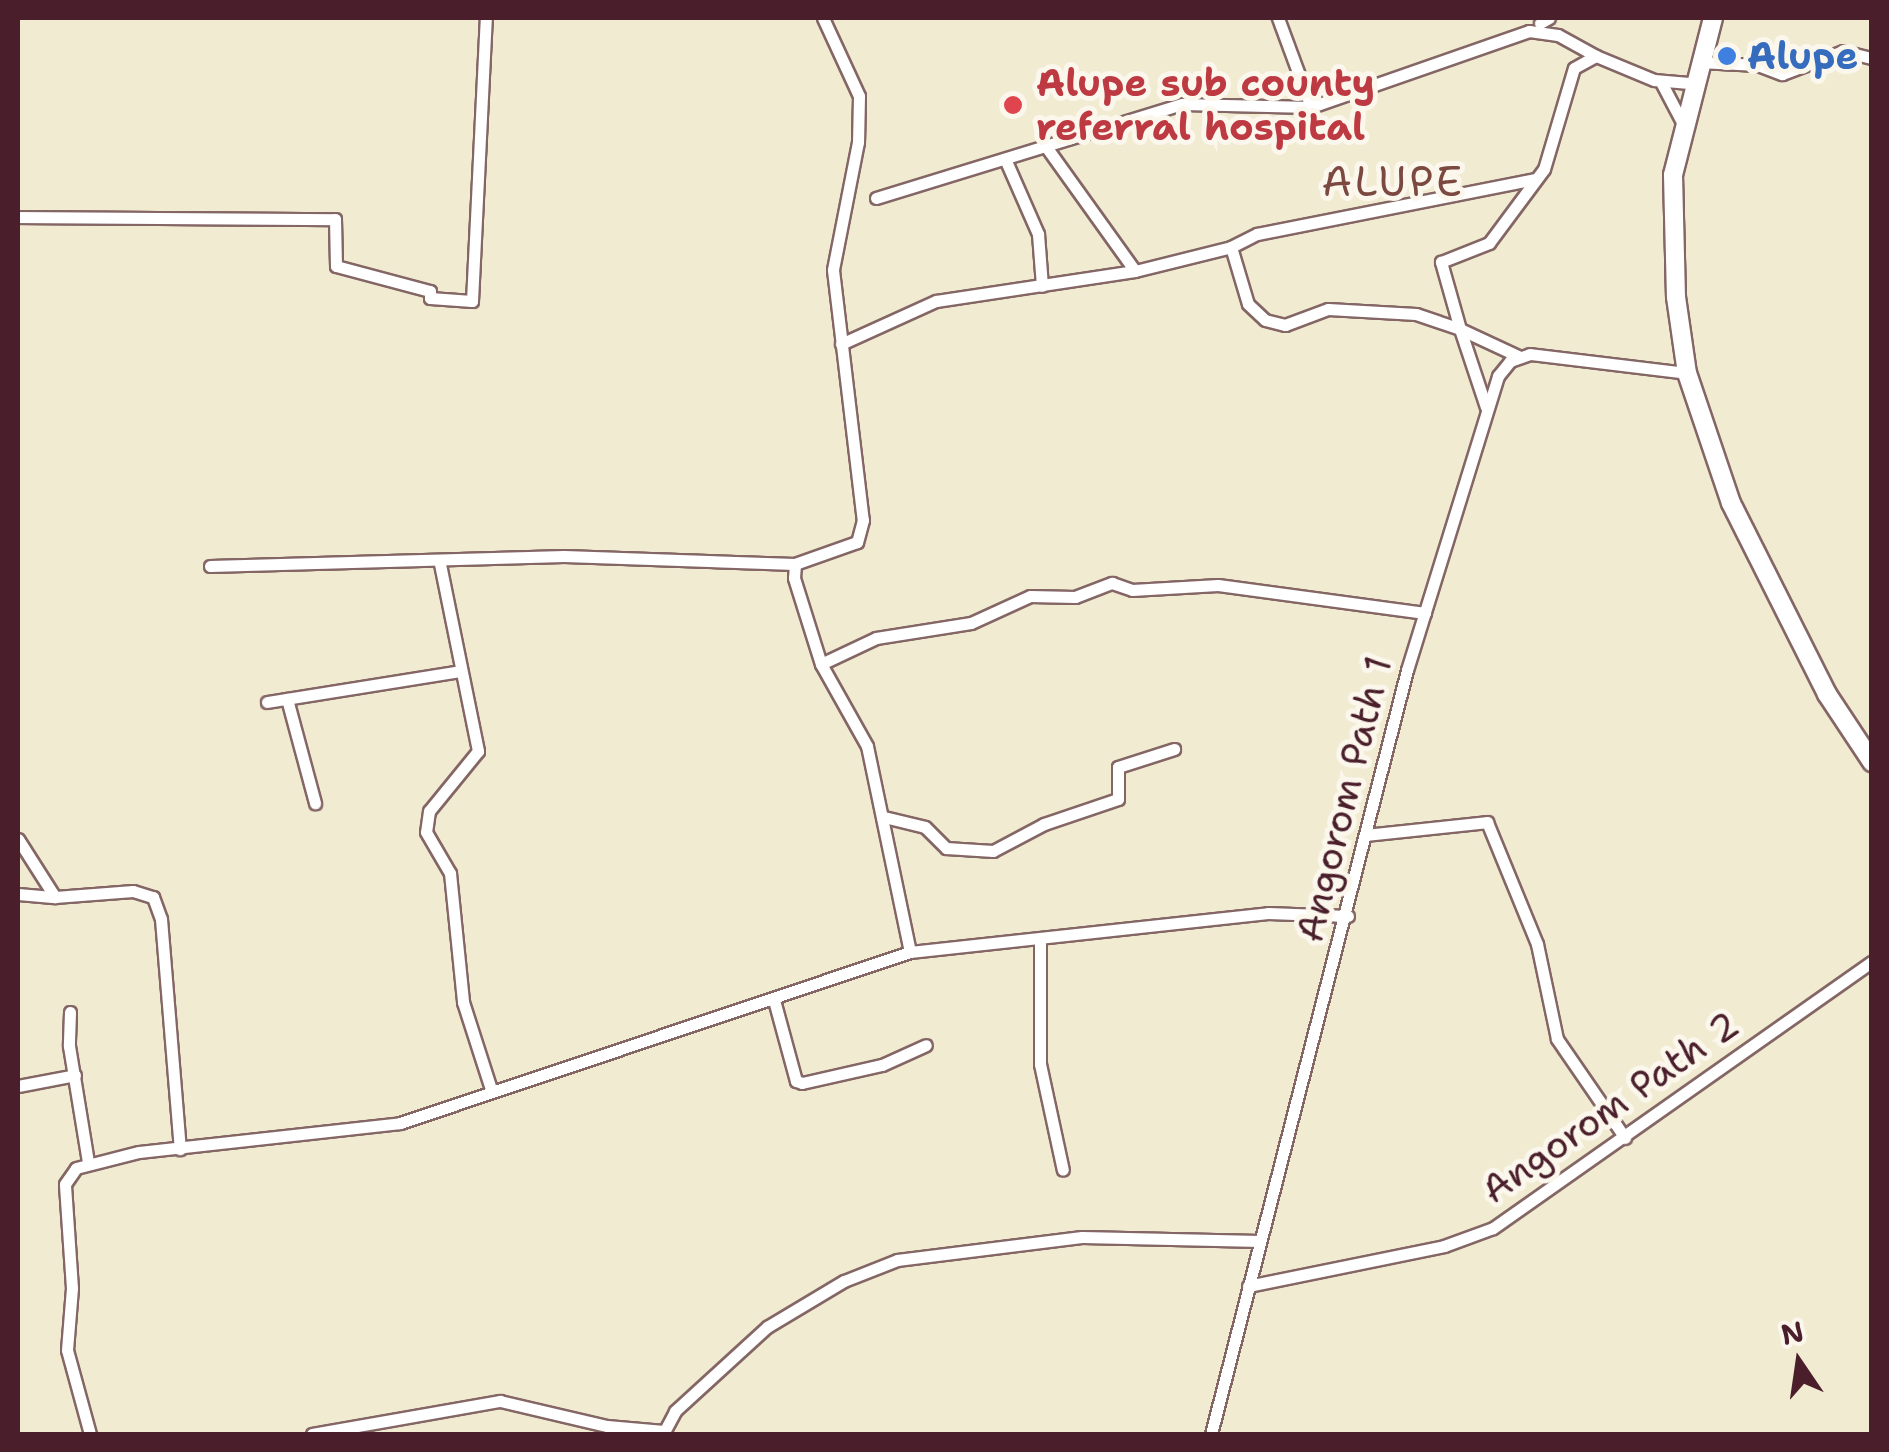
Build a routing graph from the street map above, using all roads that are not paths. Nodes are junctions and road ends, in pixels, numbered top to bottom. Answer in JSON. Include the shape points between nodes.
{"nodes":[{"id":1,"x":486,"y":18,"type":"edge"},
{"id":2,"x":823,"y":18,"type":"edge"},
{"id":3,"x":1278,"y":18,"type":"edge"},
{"id":4,"x":1713,"y":18,"type":"edge"},
{"id":5,"x":1596,"y":56,"type":"junction"},
{"id":6,"x":1872,"y":58,"type":"edge"},
{"id":7,"x":1699,"y":62,"type":"junction"},
{"id":8,"x":1661,"y":82,"type":"junction"},
{"id":9,"x":1692,"y":83,"type":"junction"},
{"id":10,"x":1311,"y":108,"type":"junction"},
{"id":11,"x":1682,"y":122,"type":"junction"},
{"id":12,"x":1047,"y":148,"type":"junction"},
{"id":13,"x":1006,"y":161,"type":"junction"},
{"id":14,"x":1536,"y":179,"type":"junction"},
{"id":15,"x":876,"y":198,"type":"dead end"},
{"id":16,"x":18,"y":217,"type":"edge"},
{"id":17,"x":1231,"y":247,"type":"junction"},
{"id":18,"x":1135,"y":271,"type":"junction"},
{"id":19,"x":1042,"y":286,"type":"junction"},
{"id":20,"x":1460,"y":329,"type":"junction"},
{"id":21,"x":841,"y":344,"type":"junction"},
{"id":22,"x":1518,"y":356,"type":"junction"},
{"id":23,"x":1687,"y":373,"type":"junction"},
{"id":24,"x":1486,"y":408,"type":"junction"},
{"id":25,"x":440,"y":564,"type":"junction"},
{"id":26,"x":796,"y":564,"type":"junction"},
{"id":27,"x":210,"y":566,"type":"dead end"},
{"id":28,"x":1425,"y":612,"type":"junction"},
{"id":29,"x":821,"y":664,"type":"junction"},
{"id":30,"x":461,"y":671,"type":"junction"},
{"id":31,"x":287,"y":699,"type":"junction"},
{"id":32,"x":267,"y":702,"type":"dead end"},
{"id":33,"x":1174,"y":748,"type":"dead end"},
{"id":34,"x":1869,"y":754,"type":"edge"},
{"id":35,"x":315,"y":803,"type":"dead end"},
{"id":36,"x":884,"y":817,"type":"junction"},
{"id":37,"x":1366,"y":835,"type":"junction"},
{"id":38,"x":18,"y":839,"type":"edge"},
{"id":39,"x":18,"y":894,"type":"edge"},
{"id":40,"x":55,"y":897,"type":"junction"},
{"id":41,"x":1348,"y":916,"type":"junction"},
{"id":42,"x":1040,"y":943,"type":"junction"},
{"id":43,"x":910,"y":952,"type":"junction"},
{"id":44,"x":1872,"y":962,"type":"edge"},
{"id":45,"x":774,"y":1000,"type":"junction"},
{"id":46,"x":70,"y":1012,"type":"dead end"},
{"id":47,"x":926,"y":1045,"type":"dead end"},
{"id":48,"x":74,"y":1075,"type":"junction"},
{"id":49,"x":18,"y":1086,"type":"edge"},
{"id":50,"x":491,"y":1089,"type":"junction"},
{"id":51,"x":1624,"y":1138,"type":"junction"},
{"id":52,"x":180,"y":1149,"type":"junction"},
{"id":53,"x":88,"y":1162,"type":"junction"},
{"id":54,"x":1063,"y":1170,"type":"dead end"},
{"id":55,"x":1260,"y":1241,"type":"junction"},
{"id":56,"x":1248,"y":1286,"type":"junction"},
{"id":57,"x":664,"y":1433,"type":"edge"},
{"id":58,"x":90,"y":1434,"type":"edge"},
{"id":59,"x":312,"y":1434,"type":"edge"},
{"id":60,"x":1211,"y":1434,"type":"edge"}],
"edges":[{"from":1,"to":16,"type":"street","via":[[472,301],[430,298],[430,291],[336,266],[335,219]]},
{"from":2,"to":21,"type":"street","via":[[859,96],[858,142],[833,270]]},
{"from":3,"to":10,"type":"street"},
{"from":4,"to":7,"type":"highway"},
{"from":5,"to":8,"type":"street"},
{"from":5,"to":10,"type":"street","via":[[1558,36],[1529,31]]},
{"from":5,"to":14,"type":"street","via":[[1574,68],[1555,143]]},
{"from":6,"to":7,"type":"street","via":[[1843,52],[1782,74],[1758,65]]},
{"from":7,"to":9,"type":"highway"},
{"from":8,"to":9,"type":"street"},
{"from":8,"to":11,"type":"street"},
{"from":9,"to":11,"type":"highway"},
{"from":10,"to":12,"type":"street","via":[[1182,104]]},
{"from":11,"to":23,"type":"highway","via":[[1672,203]]},
{"from":12,"to":13,"type":"street"},
{"from":12,"to":18,"type":"street"},
{"from":13,"to":15,"type":"street"},
{"from":13,"to":19,"type":"street","via":[[1038,234]]},
{"from":14,"to":17,"type":"street","via":[[1257,234]]},
{"from":14,"to":20,"type":"street","via":[[1489,243],[1441,262]]},
{"from":17,"to":18,"type":"street"},
{"from":17,"to":20,"type":"street","via":[[1248,304],[1265,320],[1285,325],[1328,309],[1416,314]]},
{"from":18,"to":19,"type":"street"},
{"from":19,"to":21,"type":"street","via":[[936,301]]},
{"from":20,"to":22,"type":"street"},
{"from":20,"to":24,"type":"street"},
{"from":21,"to":26,"type":"street","via":[[863,520],[857,542]]},
{"from":22,"to":23,"type":"street"},
{"from":22,"to":24,"type":"street","name":"Angorom Path 1","via":[[1503,368]]},
{"from":23,"to":34,"type":"highway","via":[[1731,503],[1820,681]]},
{"from":24,"to":28,"type":"street","name":"Angorom Path 1"},
{"from":25,"to":26,"type":"street","via":[[564,556]]},
{"from":25,"to":27,"type":"street"},
{"from":25,"to":30,"type":"street"},
{"from":26,"to":29,"type":"street","via":[[794,578]]},
{"from":28,"to":29,"type":"street","via":[[1218,585],[1132,590],[1112,583],[1075,597],[1030,596],[971,623],[876,638]]},
{"from":28,"to":37,"type":"street","name":"Angorom Path 1"},
{"from":29,"to":36,"type":"street","via":[[867,746]]},
{"from":30,"to":31,"type":"street"},
{"from":30,"to":50,"type":"street","via":[[478,751],[429,811],[426,832],[450,873],[463,1002]]},
{"from":31,"to":32,"type":"street"},
{"from":31,"to":35,"type":"street"},
{"from":33,"to":36,"type":"street","via":[[1118,767],[1118,799],[992,850],[946,848],[925,827]]},
{"from":36,"to":43,"type":"street"},
{"from":37,"to":41,"type":"street","name":"Angorom Path 1"},
{"from":37,"to":51,"type":"street","via":[[1486,822],[1536,944],[1561,1050]]},
{"from":38,"to":40,"type":"street"},
{"from":39,"to":40,"type":"street"},
{"from":40,"to":52,"type":"street","via":[[133,891],[154,898]]},
{"from":41,"to":42,"type":"street","via":[[1268,912]]},
{"from":41,"to":55,"type":"street","name":"Angorom Path 1"},
{"from":42,"to":43,"type":"street"},
{"from":42,"to":54,"type":"street","via":[[1040,1064]]},
{"from":43,"to":45,"type":"street"},
{"from":44,"to":51,"type":"street","name":"Angorom Path 2"},
{"from":45,"to":47,"type":"street","via":[[802,1084]]},
{"from":45,"to":50,"type":"street"},
{"from":46,"to":48,"type":"street"},
{"from":48,"to":49,"type":"street"},
{"from":48,"to":53,"type":"street"},
{"from":50,"to":52,"type":"street","via":[[400,1122]]},
{"from":51,"to":56,"type":"street","name":"Angorom Path 2","via":[[1548,1195],[1472,1236]]},
{"from":52,"to":53,"type":"street"},
{"from":53,"to":58,"type":"street","via":[[69,1174],[65,1198],[72,1288],[67,1350]]},
{"from":55,"to":56,"type":"street","name":"Angorom Path 1"},
{"from":55,"to":57,"type":"street","via":[[1082,1236],[897,1260],[844,1281],[768,1327],[675,1410]]},
{"from":56,"to":60,"type":"street","name":"Angorom Path 1"},
{"from":57,"to":59,"type":"street","via":[[500,1401]]}]}
